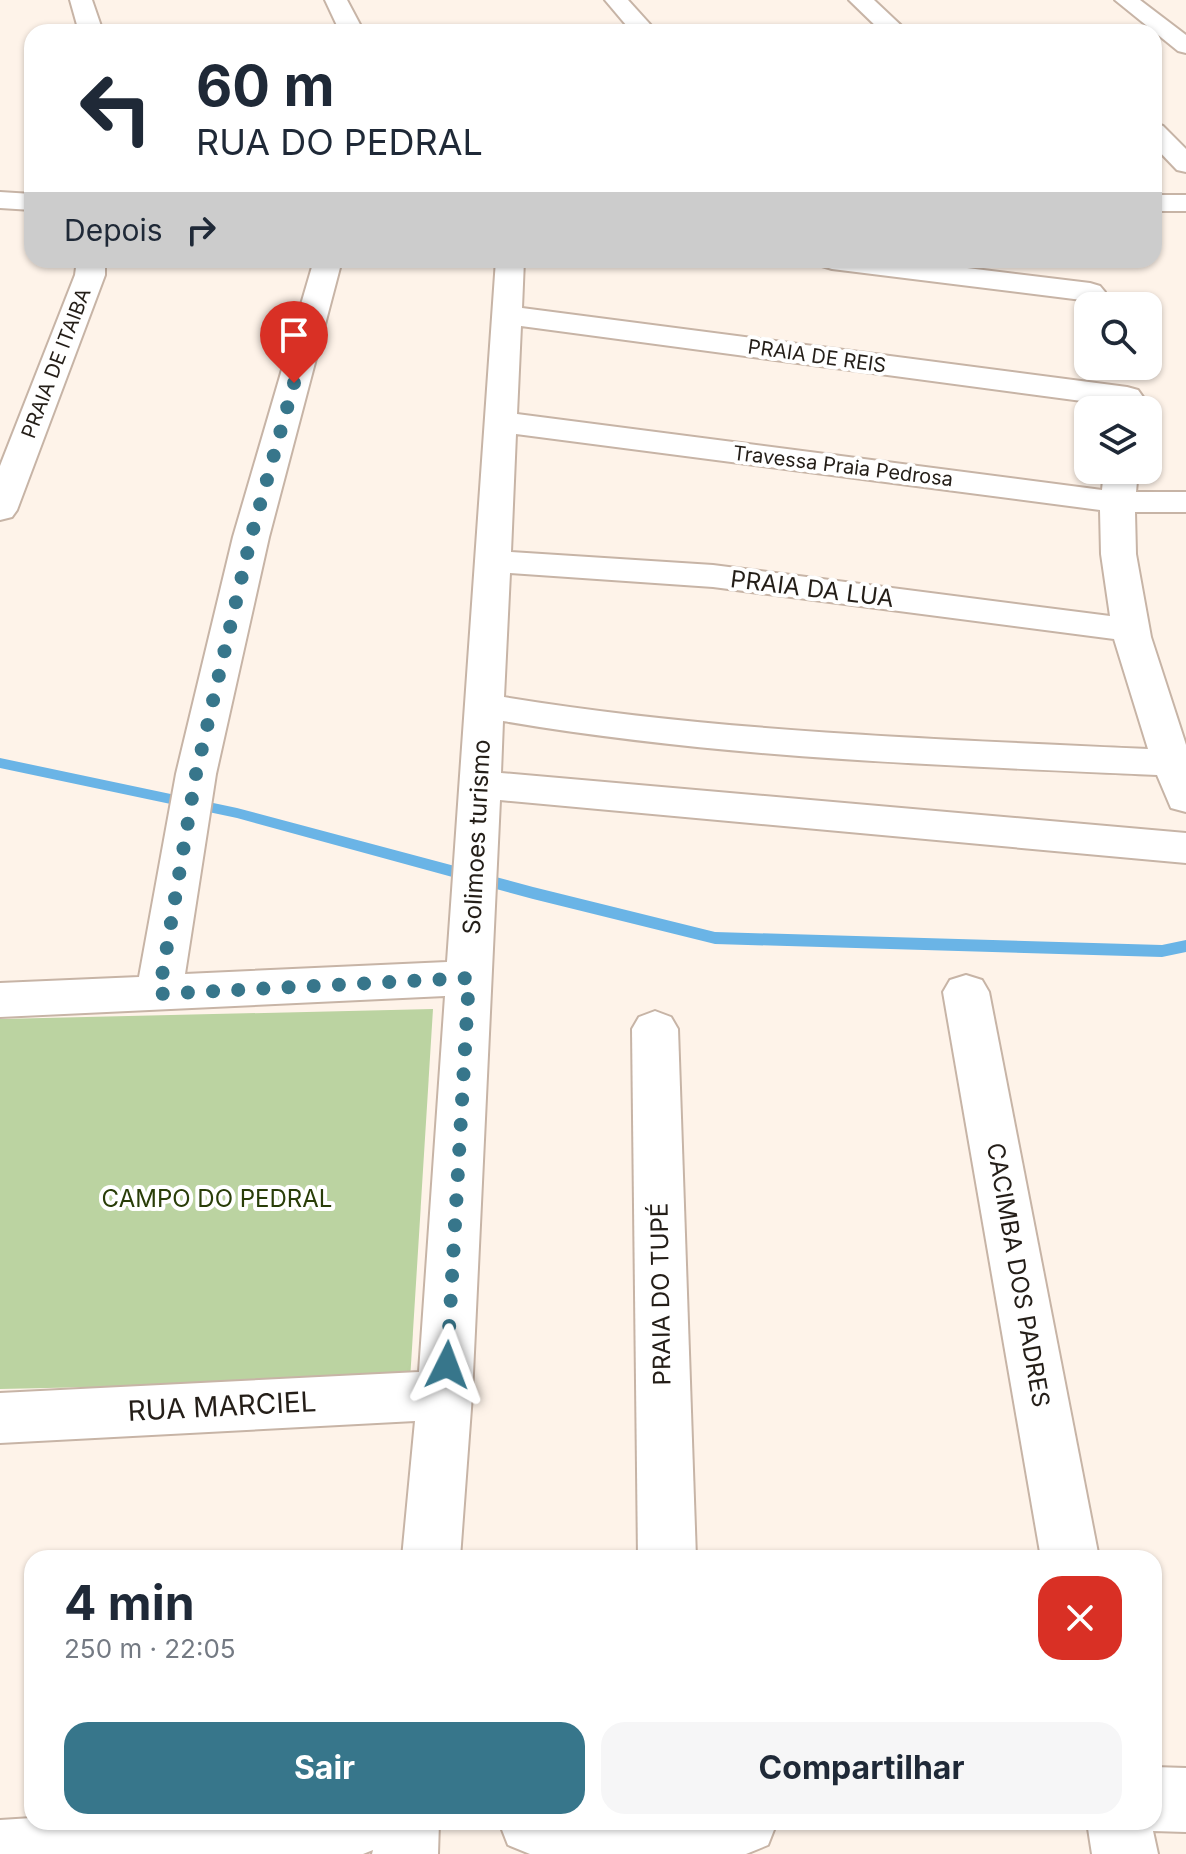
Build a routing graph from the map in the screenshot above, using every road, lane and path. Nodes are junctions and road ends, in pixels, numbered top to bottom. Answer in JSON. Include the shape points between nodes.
{"nodes":[{"id":1,"x":81,"y":0,"type":"edge"},
{"id":2,"x":336,"y":0,"type":"edge"},
{"id":3,"x":616,"y":0,"type":"edge"},
{"id":4,"x":860,"y":0,"type":"edge"},
{"id":5,"x":1126,"y":0,"type":"edge"},
{"id":6,"x":88,"y":24,"type":"edge"},
{"id":7,"x":348,"y":24,"type":"edge"},
{"id":8,"x":638,"y":24,"type":"edge"},
{"id":9,"x":887,"y":24,"type":"edge"},
{"id":10,"x":1160,"y":24,"type":"edge"},
{"id":11,"x":1162,"y":25,"type":"edge"},
{"id":12,"x":1184,"y":41,"type":"edge"},
{"id":13,"x":1162,"y":42,"type":"edge"},
{"id":14,"x":1162,"y":139,"type":"edge"},
{"id":15,"x":1186,"y":164,"type":"edge"},
{"id":16,"x":0,"y":200,"type":"edge"},
{"id":17,"x":24,"y":202,"type":"edge"},
{"id":18,"x":1162,"y":203,"type":"edge"},
{"id":19,"x":1186,"y":203,"type":"edge"},
{"id":20,"x":90,"y":268,"type":"edge"},
{"id":21,"x":326,"y":268,"type":"edge"},
{"id":22,"x":510,"y":268,"type":"edge"},
{"id":23,"x":886,"y":268,"type":"edge"},
{"id":24,"x":1079,"y":268,"type":"edge"},
{"id":25,"x":1090,"y":292,"type":"edge"},
{"id":26,"x":1074,"y":296,"type":"edge"},
{"id":27,"x":507,"y":315,"type":"junction"},
{"id":28,"x":1074,"y":396,"type":"edge"},
{"id":29,"x":500,"y":422,"type":"junction"},
{"id":30,"x":1120,"y":486,"type":"edge"},
{"id":31,"x":1186,"y":502,"type":"edge"},
{"id":32,"x":0,"y":510,"type":"edge"},
{"id":33,"x":493,"y":561,"type":"junction"},
{"id":34,"x":1129,"y":630,"type":"junction"},
{"id":35,"x":485,"y":706,"type":"junction"},
{"id":36,"x":1179,"y":781,"type":"edge"},
{"id":37,"x":480,"y":785,"type":"junction"},
{"id":38,"x":1186,"y":848,"type":"edge"},
{"id":39,"x":469,"y":978,"type":"junction"},
{"id":40,"x":966,"y":992,"type":"dead end"},
{"id":41,"x":159,"y":994,"type":"junction"},
{"id":42,"x":0,"y":1000,"type":"edge"},
{"id":43,"x":655,"y":1029,"type":"dead end"},
{"id":44,"x":445,"y":1395,"type":"junction"},
{"id":45,"x":0,"y":1418,"type":"edge"},
{"id":46,"x":432,"y":1550,"type":"edge"},
{"id":47,"x":667,"y":1550,"type":"edge"},
{"id":48,"x":1069,"y":1550,"type":"edge"},
{"id":49,"x":1162,"y":1799,"type":"edge"},
{"id":50,"x":1186,"y":1800,"type":"edge"},
{"id":51,"x":269,"y":1830,"type":"edge"},
{"id":52,"x":406,"y":1830,"type":"edge"},
{"id":53,"x":1120,"y":1830,"type":"edge"},
{"id":54,"x":0,"y":1853,"type":"edge"},
{"id":55,"x":405,"y":1854,"type":"edge"},
{"id":56,"x":1125,"y":1854,"type":"edge"}],
"edges":[{"from":1,"to":6,"type":"street"},
{"from":2,"to":7,"type":"street"},
{"from":3,"to":8,"type":"street"},
{"from":4,"to":9,"type":"street"},
{"from":5,"to":10,"type":"street"},
{"from":11,"to":12,"type":"street"},
{"from":12,"to":13,"type":"street"},
{"from":14,"to":15,"type":"street"},
{"from":16,"to":17,"type":"street"},
{"from":18,"to":19,"type":"street"},
{"from":20,"to":32,"type":"street","name":"PRAIA DE ITAIBA"},
{"from":21,"to":41,"type":"street","via":[[251,537],[196,774]]},
{"from":22,"to":27,"type":"street","name":"Solimoes turismo"},
{"from":23,"to":26,"type":"street"},
{"from":24,"to":25,"type":"street"},
{"from":27,"to":28,"type":"street","name":"PRAIA DE REIS"},
{"from":27,"to":29,"type":"street","name":"Solimoes turismo"},
{"from":29,"to":30,"type":"street","name":"Travessa Praia Pedrosa"},
{"from":29,"to":33,"type":"street","name":"Solimoes turismo"},
{"from":30,"to":31,"type":"street","name":"Travessa Praia Pedrosa"},
{"from":30,"to":34,"type":"street","via":[[1120,583]]},
{"from":33,"to":34,"type":"street","name":"PRAIA DA LUA","via":[[713,576]]},
{"from":33,"to":35,"type":"street","name":"Solimoes turismo"},
{"from":34,"to":36,"type":"street"},
{"from":35,"to":36,"type":"street","via":[[611,727],[898,750]]},
{"from":35,"to":37,"type":"street","name":"Solimoes turismo"},
{"from":37,"to":38,"type":"street"},
{"from":37,"to":39,"type":"street","name":"Solimoes turismo"},
{"from":39,"to":41,"type":"street"},
{"from":39,"to":44,"type":"street","name":"Solimoes turismo"},
{"from":40,"to":48,"type":"street","name":"CACIMBA DOS PADRES"},
{"from":41,"to":42,"type":"street"},
{"from":43,"to":47,"type":"street","name":"PRAIA DO TUPÉ"},
{"from":44,"to":45,"type":"street","name":"RUA MARCIEL"},
{"from":44,"to":46,"type":"street","name":"Solimoes turismo"},
{"from":49,"to":50,"type":"street"},
{"from":51,"to":54,"type":"street"},
{"from":52,"to":55,"type":"street"},
{"from":53,"to":56,"type":"street"}]}
